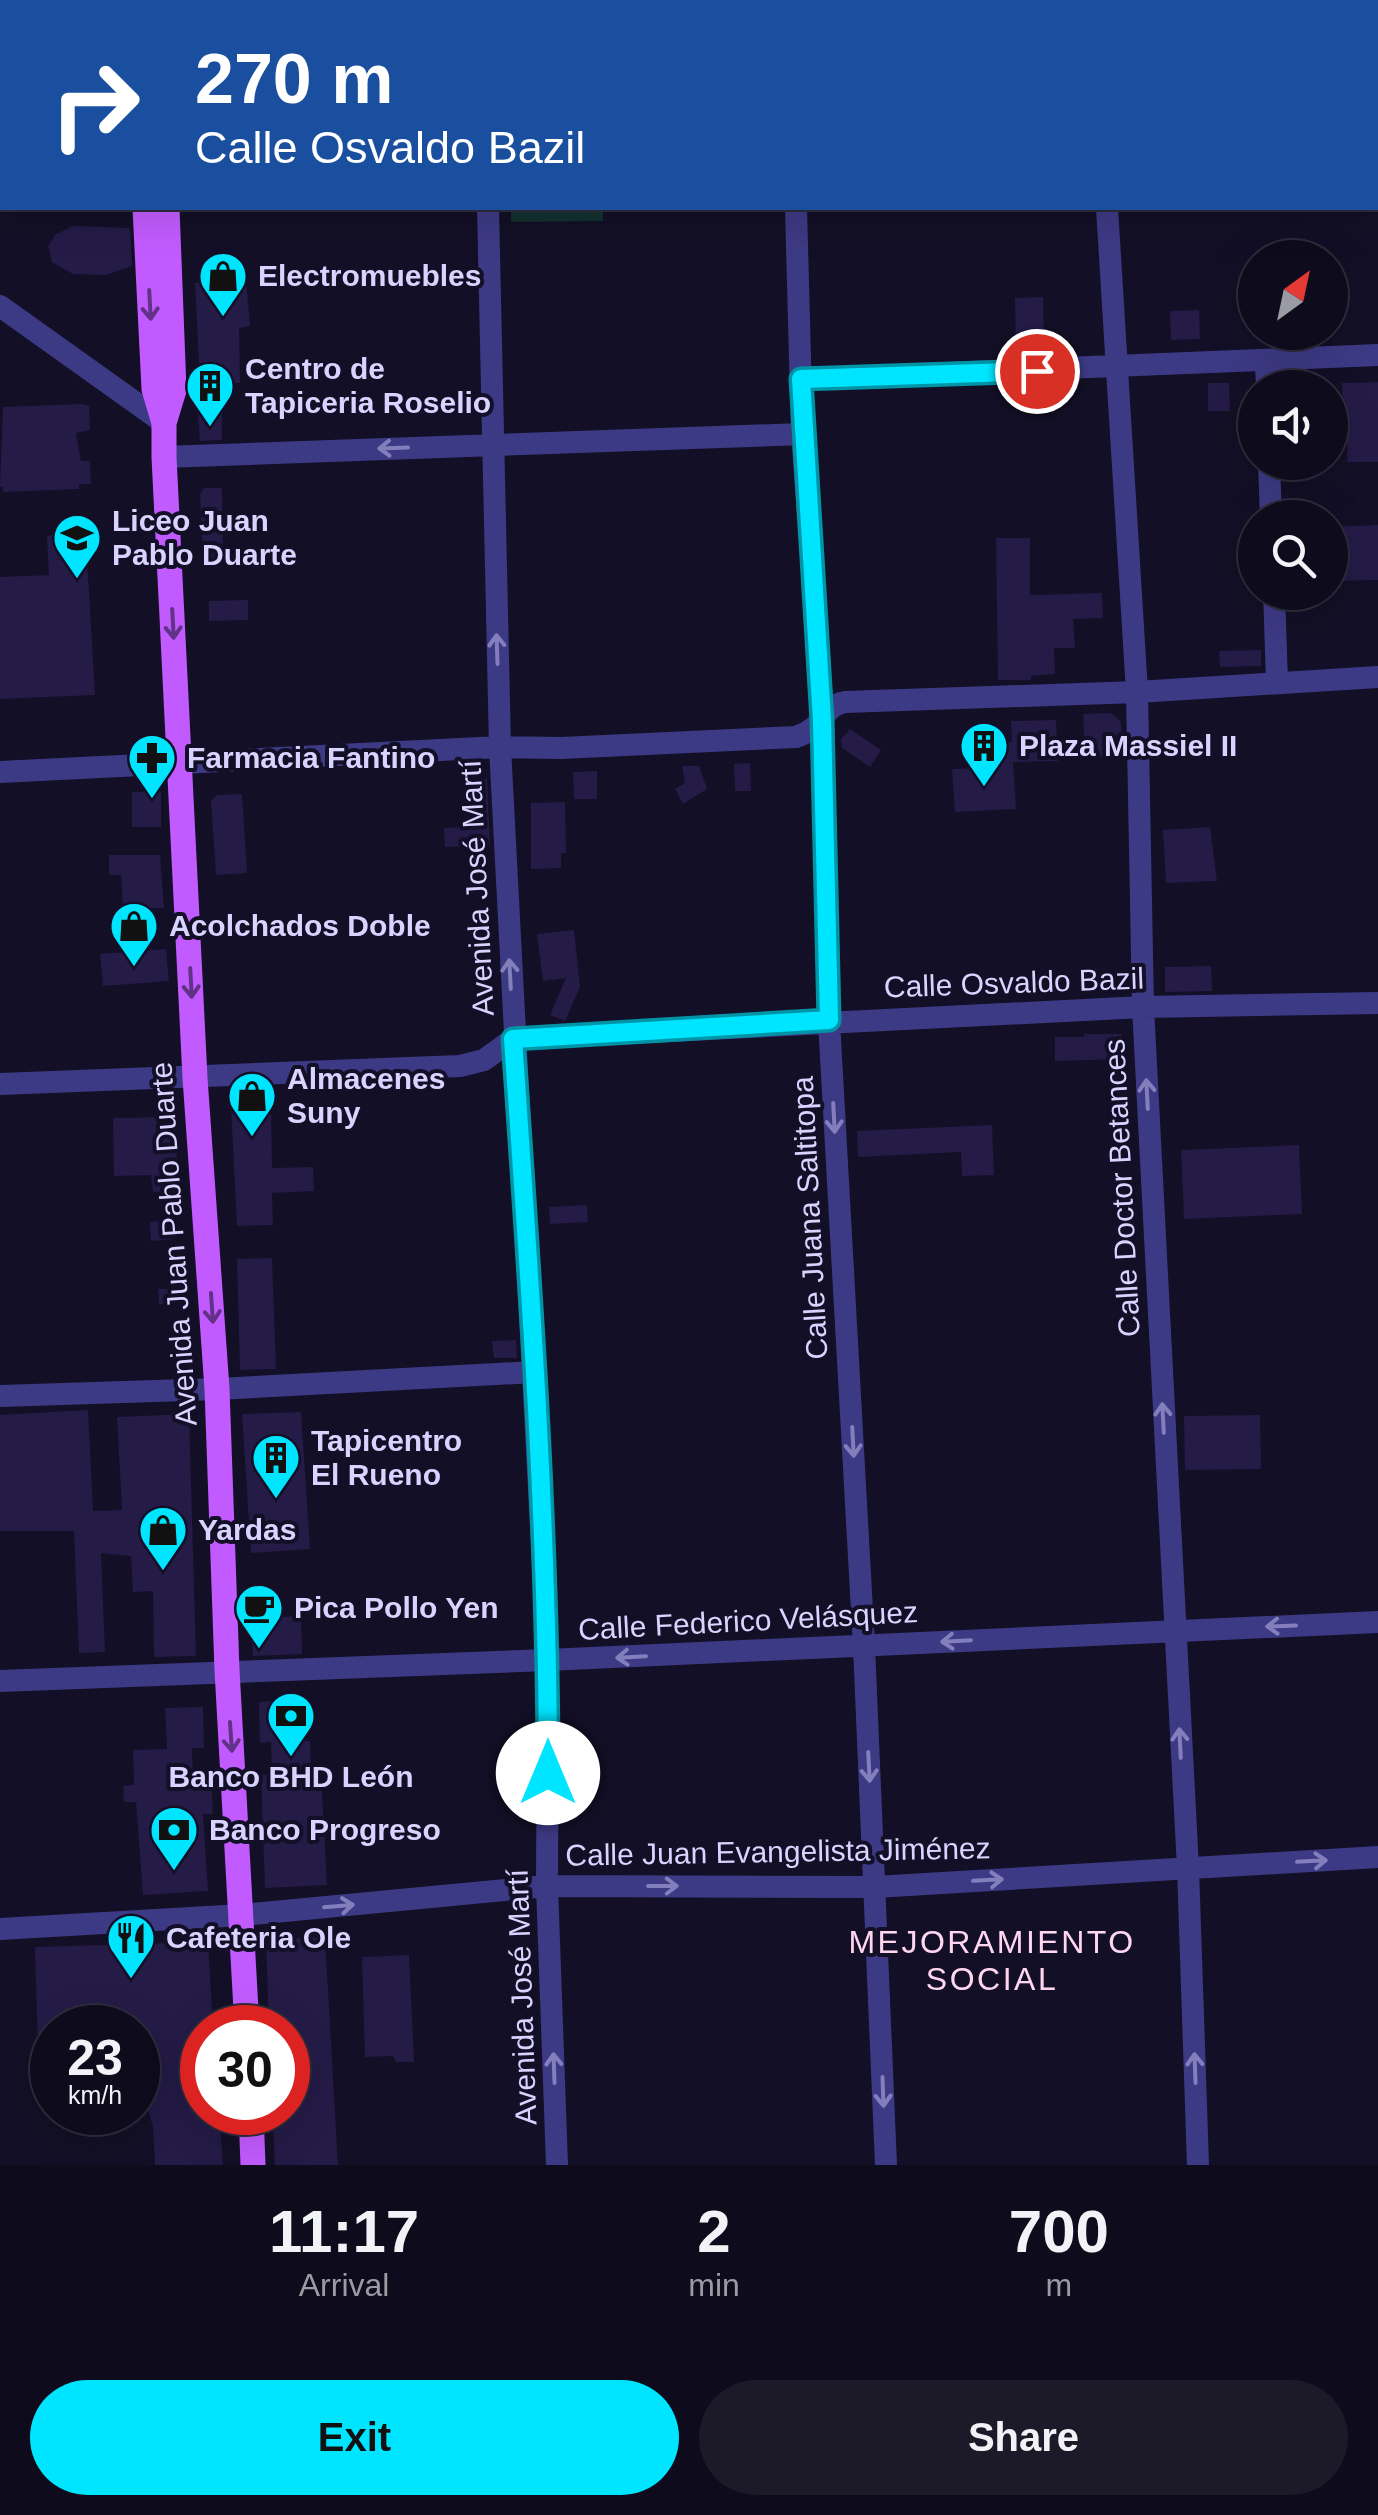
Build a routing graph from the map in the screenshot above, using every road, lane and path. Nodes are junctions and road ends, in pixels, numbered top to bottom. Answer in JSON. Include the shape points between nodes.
{"nodes":[{"id":1,"x":144,"y":210,"type":"edge"},
{"id":2,"x":167,"y":210,"type":"edge"},
{"id":3,"x":488,"y":210,"type":"edge"},
{"id":4,"x":796,"y":210,"type":"edge"},
{"id":5,"x":1107,"y":210,"type":"edge"},
{"id":6,"x":0,"y":306,"type":"edge"},
{"id":7,"x":1378,"y":355,"type":"edge"},
{"id":8,"x":1266,"y":361,"type":"junction"},
{"id":9,"x":1116,"y":368,"type":"junction"},
{"id":10,"x":1266,"y":370,"type":"edge"},
{"id":11,"x":801,"y":379,"type":"junction"},
{"id":12,"x":164,"y":423,"type":"junction"},
{"id":13,"x":802,"y":434,"type":"junction"},
{"id":14,"x":491,"y":444,"type":"junction"},
{"id":15,"x":164,"y":456,"type":"junction"},
{"id":16,"x":1275,"y":610,"type":"edge"},
{"id":17,"x":1378,"y":678,"type":"edge"},
{"id":18,"x":1277,"y":682,"type":"junction"},
{"id":19,"x":1137,"y":692,"type":"junction"},
{"id":20,"x":822,"y":720,"type":"junction"},
{"id":21,"x":500,"y":747,"type":"junction"},
{"id":22,"x":180,"y":762,"type":"junction"},
{"id":23,"x":0,"y":772,"type":"edge"},
{"id":24,"x":1378,"y":1003,"type":"edge"},
{"id":25,"x":1142,"y":1007,"type":"junction"},
{"id":26,"x":829,"y":1020,"type":"junction"},
{"id":27,"x":513,"y":1039,"type":"junction"},
{"id":28,"x":195,"y":1078,"type":"junction"},
{"id":29,"x":0,"y":1084,"type":"edge"},
{"id":30,"x":534,"y":1372,"type":"junction"},
{"id":31,"x":218,"y":1389,"type":"junction"},
{"id":32,"x":0,"y":1396,"type":"edge"},
{"id":33,"x":1378,"y":1622,"type":"edge"},
{"id":34,"x":1174,"y":1630,"type":"junction"},
{"id":35,"x":864,"y":1646,"type":"junction"},
{"id":36,"x":548,"y":1660,"type":"junction"},
{"id":37,"x":226,"y":1670,"type":"junction"},
{"id":38,"x":0,"y":1681,"type":"edge"},
{"id":39,"x":1378,"y":1857,"type":"edge"},
{"id":40,"x":1188,"y":1868,"type":"junction"},
{"id":41,"x":547,"y":1886,"type":"junction"},
{"id":42,"x":875,"y":1887,"type":"junction"},
{"id":43,"x":242,"y":1915,"type":"junction"},
{"id":44,"x":0,"y":1929,"type":"edge"},
{"id":45,"x":246,"y":2005,"type":"edge"},
{"id":46,"x":251,"y":2135,"type":"edge"},
{"id":47,"x":253,"y":2165,"type":"edge"},
{"id":48,"x":557,"y":2165,"type":"edge"},
{"id":49,"x":886,"y":2165,"type":"edge"},
{"id":50,"x":1198,"y":2165,"type":"edge"}],
"edges":[{"from":1,"to":12,"type":"main road","one_way":true,"via":[[154,389]]},
{"from":2,"to":12,"type":"main road","via":[[174,390]]},
{"from":3,"to":14,"type":"street","name":"Avenida José Martí"},
{"from":4,"to":11,"type":"street","name":"Calle Juana Saltitopa"},
{"from":5,"to":9,"type":"street","name":"Calle Doctor Betances"},
{"from":6,"to":12,"type":"street"},
{"from":7,"to":8,"type":"street"},
{"from":8,"to":9,"type":"street"},
{"from":8,"to":10,"type":"street"},
{"from":9,"to":11,"type":"street"},
{"from":9,"to":19,"type":"street","name":"Calle Doctor Betances"},
{"from":11,"to":13,"type":"street","name":"Calle Juana Saltitopa"},
{"from":12,"to":15,"type":"main road","name":"Avenida Juan Pablo Duarte"},
{"from":13,"to":14,"type":"street"},
{"from":13,"to":20,"type":"street","name":"Calle Juana Saltitopa"},
{"from":14,"to":15,"type":"street","one_way":true},
{"from":21,"to":14,"type":"street","name":"Avenida José Martí","one_way":true},
{"from":15,"to":22,"type":"main road","name":"Avenida Juan Pablo Duarte","one_way":true},
{"from":16,"to":18,"type":"street"},
{"from":17,"to":18,"type":"street"},
{"from":18,"to":19,"type":"street"},
{"from":19,"to":20,"type":"street","via":[[845,702]]},
{"from":19,"to":25,"type":"street","name":"Calle Doctor Betances"},
{"from":20,"to":21,"type":"street","via":[[796,737]]},
{"from":20,"to":26,"type":"street","name":"Calle Juana Saltitopa"},
{"from":21,"to":22,"type":"street"},
{"from":27,"to":21,"type":"street","name":"Avenida José Martí","one_way":true},
{"from":22,"to":23,"type":"street"},
{"from":22,"to":28,"type":"main road","name":"Avenida Juan Pablo Duarte","one_way":true},
{"from":24,"to":25,"type":"street","name":"Calle Osvaldo Bazil"},
{"from":25,"to":26,"type":"street","name":"Calle Osvaldo Bazil"},
{"from":34,"to":25,"type":"street","name":"Calle Doctor Betances","one_way":true},
{"from":26,"to":27,"type":"street","name":"Calle Osvaldo Bazil"},
{"from":26,"to":35,"type":"street","name":"Calle Juana Saltitopa","one_way":true},
{"from":27,"to":28,"type":"street","name":"Calle Osvaldo Bazil","via":[[484,1060],[460,1066]]},
{"from":27,"to":30,"type":"street","name":"Avenida José Martí"},
{"from":28,"to":29,"type":"street","name":"Calle Osvaldo Bazil"},
{"from":28,"to":31,"type":"main road","name":"Avenida Juan Pablo Duarte","one_way":true},
{"from":30,"to":31,"type":"street"},
{"from":30,"to":36,"type":"street","name":"Avenida José Martí"},
{"from":31,"to":32,"type":"street"},
{"from":31,"to":37,"type":"main road","name":"Avenida Juan Pablo Duarte"},
{"from":33,"to":34,"type":"street","name":"Calle Federico Velásquez","one_way":true},
{"from":34,"to":35,"type":"street","name":"Calle Federico Velásquez","one_way":true},
{"from":40,"to":34,"type":"street","name":"Calle Doctor Betances","one_way":true},
{"from":35,"to":36,"type":"street","name":"Calle Federico Velásquez","one_way":true},
{"from":35,"to":42,"type":"street","name":"Calle Juana Saltitopa","one_way":true},
{"from":36,"to":37,"type":"street","name":"Calle Federico Velásquez"},
{"from":36,"to":41,"type":"street","name":"Avenida José Martí"},
{"from":37,"to":38,"type":"street","name":"Calle Federico Velásquez"},
{"from":37,"to":43,"type":"main road","name":"Avenida Juan Pablo Duarte","one_way":true},
{"from":40,"to":39,"type":"street","name":"Calle Juan Evangelista Jiménez","one_way":true},
{"from":42,"to":40,"type":"street","name":"Calle Juan Evangelista Jiménez","one_way":true},
{"from":50,"to":40,"type":"street","name":"Calle Doctor Betances","one_way":true},
{"from":41,"to":42,"type":"street","name":"Calle Juan Evangelista Jiménez","one_way":true},
{"from":43,"to":41,"type":"street","name":"Calle Juan Evangelista Jiménez","one_way":true},
{"from":48,"to":41,"type":"street","name":"Avenida José Martí","one_way":true},
{"from":42,"to":49,"type":"street","name":"Calle Juana Saltitopa","one_way":true},
{"from":43,"to":44,"type":"street","name":"Calle Juan Evangelista Jiménez"},
{"from":43,"to":45,"type":"main road","name":"Avenida Juan Pablo Duarte"},
{"from":46,"to":47,"type":"main road"}]}
